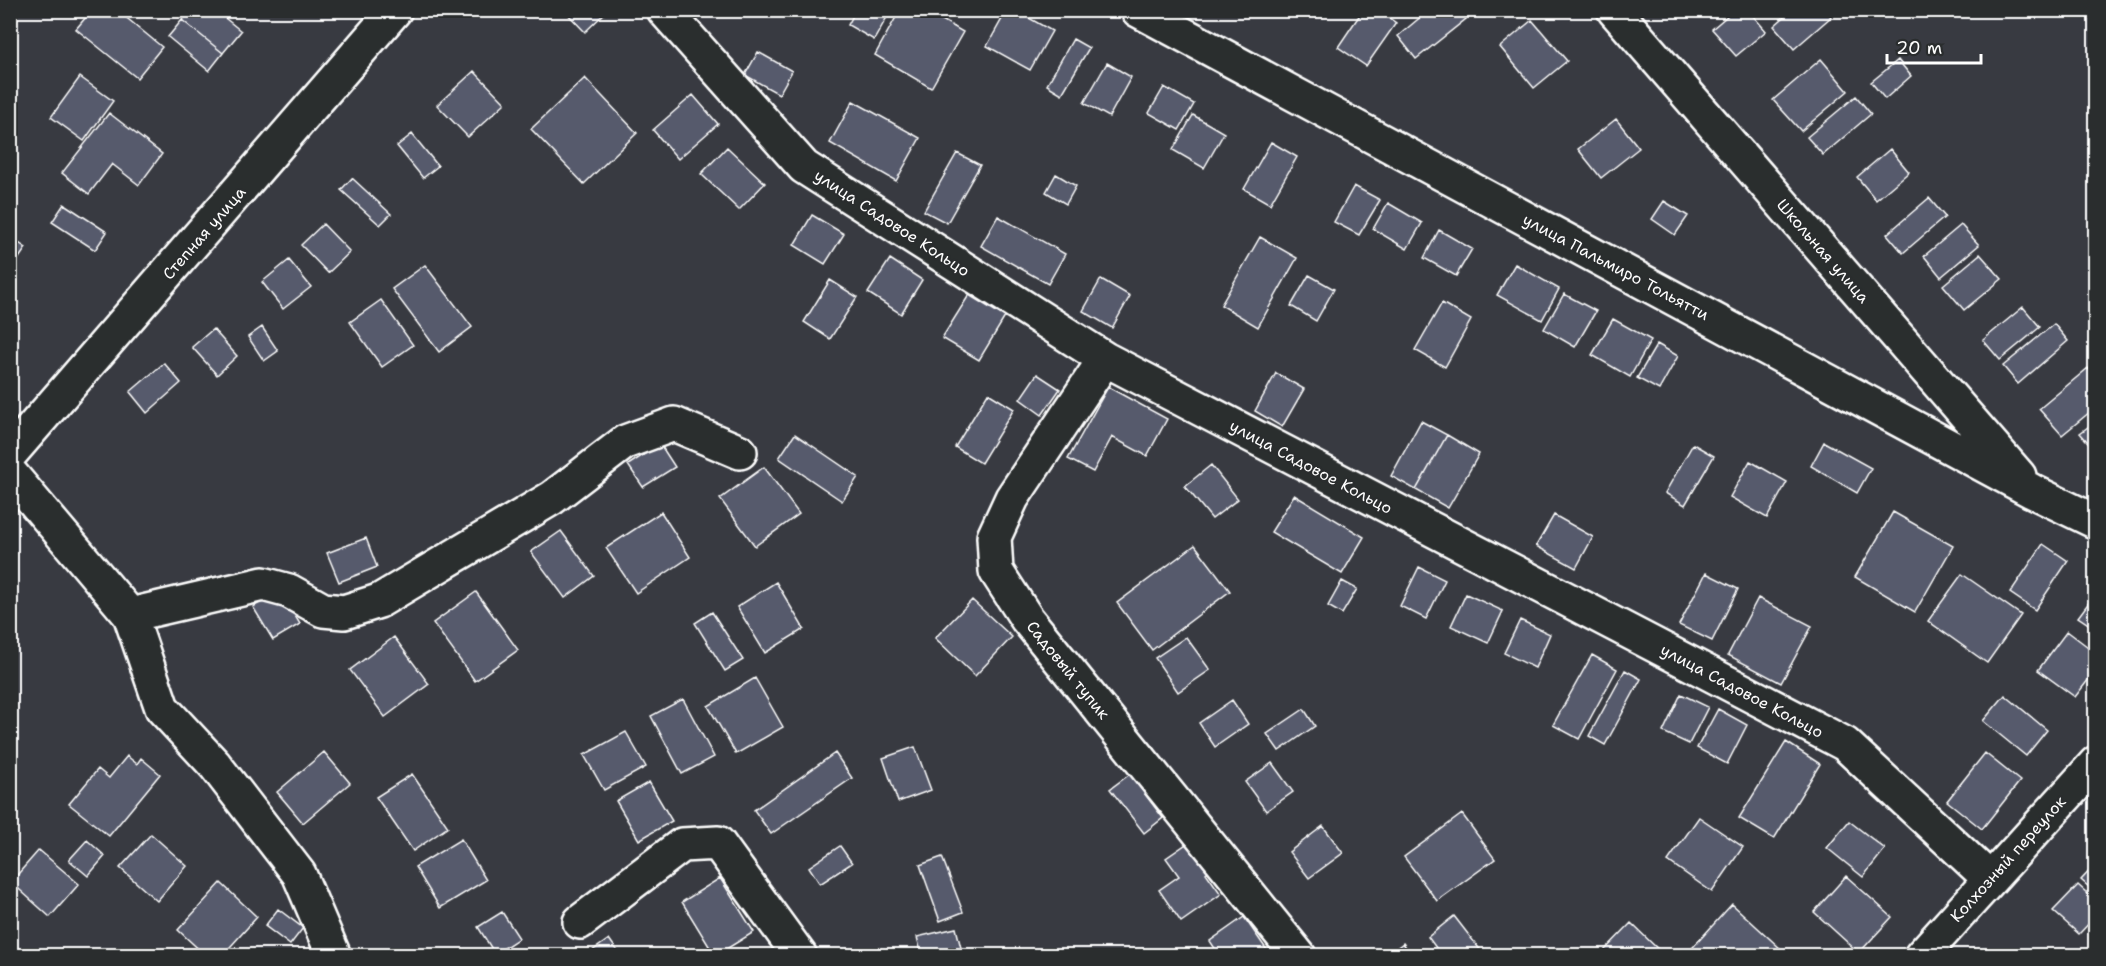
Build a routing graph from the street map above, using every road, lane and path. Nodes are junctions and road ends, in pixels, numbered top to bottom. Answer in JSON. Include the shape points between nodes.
{"nodes":[{"id":1,"x":395,"y":10,"type":"edge"},
{"id":2,"x":664,"y":10,"type":"edge"},
{"id":3,"x":1138,"y":10,"type":"edge"},
{"id":4,"x":1614,"y":10,"type":"edge"},
{"id":5,"x":1105,"y":359,"type":"junction"},
{"id":6,"x":740,"y":453,"type":"dead end"},
{"id":7,"x":10,"y":454,"type":"edge"},
{"id":8,"x":10,"y":473,"type":"edge"},
{"id":9,"x":2032,"y":491,"type":"junction"},
{"id":10,"x":2096,"y":522,"type":"edge"},
{"id":11,"x":130,"y":615,"type":"junction"},
{"id":12,"x":2096,"y":763,"type":"edge"},
{"id":13,"x":1990,"y":879,"type":"junction"},
{"id":14,"x":579,"y":922,"type":"dead end"},
{"id":15,"x":334,"y":956,"type":"edge"},
{"id":16,"x":800,"y":956,"type":"edge"},
{"id":17,"x":1299,"y":956,"type":"edge"},
{"id":18,"x":1921,"y":956,"type":"edge"}],
"edges":[{"from":1,"to":7,"type":"street","name":"Степная улица"},
{"from":2,"to":5,"type":"street","name":"улица Садовое Кольцо","via":[[804,167]]},
{"from":3,"to":9,"type":"street","name":"улица Пальмиро Тольятти"},
{"from":4,"to":9,"type":"street","name":"Школьная улица"},
{"from":5,"to":13,"type":"street","name":"улица Садовое Кольцо","via":[[1845,744]]},
{"from":5,"to":17,"type":"street","name":"Садовый тупик","via":[[1012,498],[994,537],[996,571],[1027,619]]},
{"from":6,"to":11,"type":"street","via":[[674,424],[625,442],[552,498],[379,601],[344,612],[323,610],[289,591],[263,584]]},
{"from":8,"to":11,"type":"street"},
{"from":9,"to":10,"type":"street","name":"улица Пальмиро Тольятти"},
{"from":11,"to":15,"type":"street","via":[[162,708],[215,765],[299,874]]},
{"from":12,"to":13,"type":"street","name":"Колхозный переулок"},
{"from":13,"to":18,"type":"street","name":"Колхозный переулок"},
{"from":14,"to":16,"type":"street","via":[[682,845],[718,843]]}]}
